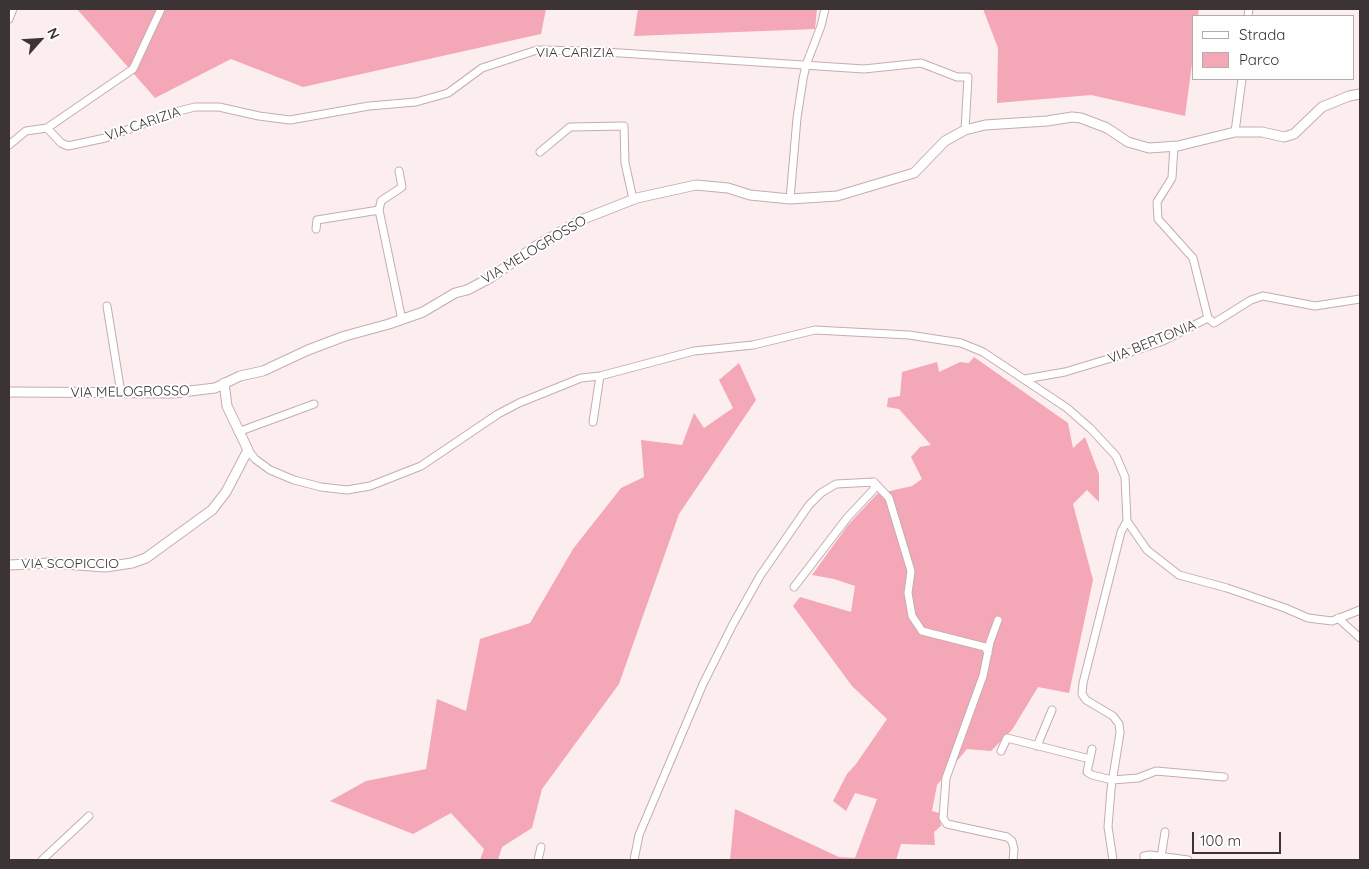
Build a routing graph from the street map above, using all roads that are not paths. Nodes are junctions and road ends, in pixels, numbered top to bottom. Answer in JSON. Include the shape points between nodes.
{"nodes":[{"id":1,"x":14,"y":9,"type":"edge"},
{"id":2,"x":161,"y":9,"type":"edge"},
{"id":3,"x":825,"y":9,"type":"edge"},
{"id":4,"x":9,"y":19,"type":"edge"},
{"id":5,"x":806,"y":65,"type":"junction"},
{"id":6,"x":1242,"y":80,"type":"edge"},
{"id":7,"x":1360,"y":94,"type":"edge"},
{"id":8,"x":47,"y":128,"type":"junction"},
{"id":9,"x":965,"y":130,"type":"junction"},
{"id":10,"x":1235,"y":132,"type":"junction"},
{"id":11,"x":9,"y":145,"type":"edge"},
{"id":12,"x":1174,"y":146,"type":"junction"},
{"id":13,"x":540,"y":152,"type":"dead end"},
{"id":14,"x":399,"y":171,"type":"dead end"},
{"id":15,"x":633,"y":199,"type":"junction"},
{"id":16,"x":790,"y":199,"type":"junction"},
{"id":17,"x":378,"y":210,"type":"junction"},
{"id":18,"x":316,"y":229,"type":"dead end"},
{"id":19,"x":1360,"y":299,"type":"edge"},
{"id":20,"x":107,"y":306,"type":"dead end"},
{"id":21,"x":1208,"y":318,"type":"junction"},
{"id":22,"x":402,"y":320,"type":"junction"},
{"id":23,"x":600,"y":376,"type":"junction"},
{"id":24,"x":1025,"y":379,"type":"junction"},
{"id":25,"x":224,"y":383,"type":"junction"},
{"id":26,"x":9,"y":392,"type":"edge"},
{"id":27,"x":121,"y":393,"type":"junction"},
{"id":28,"x":314,"y":404,"type":"dead end"},
{"id":29,"x":593,"y":422,"type":"dead end"},
{"id":30,"x":238,"y":432,"type":"junction"},
{"id":31,"x":248,"y":450,"type":"junction"},
{"id":32,"x":874,"y":482,"type":"junction"},
{"id":33,"x":1127,"y":521,"type":"junction"},
{"id":34,"x":9,"y":565,"type":"edge"},
{"id":35,"x":794,"y":587,"type":"dead end"},
{"id":36,"x":1360,"y":610,"type":"edge"},
{"id":37,"x":1338,"y":618,"type":"junction"},
{"id":38,"x":998,"y":620,"type":"dead end"},
{"id":39,"x":1360,"y":638,"type":"edge"},
{"id":40,"x":988,"y":654,"type":"junction"},
{"id":41,"x":1052,"y":710,"type":"dead end"},
{"id":42,"x":1037,"y":746,"type":"junction"},
{"id":43,"x":1092,"y":748,"type":"dead end"},
{"id":44,"x":1001,"y":750,"type":"dead end"},
{"id":45,"x":1090,"y":759,"type":"junction"},
{"id":46,"x":1224,"y":777,"type":"dead end"},
{"id":47,"x":1112,"y":780,"type":"junction"},
{"id":48,"x":89,"y":816,"type":"dead end"},
{"id":49,"x":1164,"y":832,"type":"dead end"},
{"id":50,"x":542,"y":847,"type":"dead end"},
{"id":51,"x":1161,"y":856,"type":"junction"},
{"id":52,"x":42,"y":860,"type":"edge"},
{"id":53,"x":538,"y":860,"type":"edge"},
{"id":54,"x":634,"y":860,"type":"edge"},
{"id":55,"x":1013,"y":860,"type":"edge"},
{"id":56,"x":1113,"y":860,"type":"edge"},
{"id":57,"x":1144,"y":860,"type":"edge"},
{"id":58,"x":1188,"y":860,"type":"edge"}],
"edges":[{"from":1,"to":4,"type":"street"},
{"from":2,"to":8,"type":"street","via":[[133,69]]},
{"from":3,"to":5,"type":"street"},
{"from":5,"to":8,"type":"street","name":"VIA CARIZIA","via":[[590,50],[537,50],[482,68],[448,93],[416,102],[369,106],[290,120],[219,107],[195,107],[105,138],[68,146]]},
{"from":5,"to":9,"type":"street","name":"VIA CARIZIA","via":[[864,69],[921,63],[968,77]]},
{"from":5,"to":16,"type":"street","via":[[797,118]]},
{"from":6,"to":10,"type":"street"},
{"from":7,"to":10,"type":"street","name":"VIA MELOGROSSO","via":[[1322,107],[1294,134],[1284,137],[1262,132]]},
{"from":8,"to":11,"type":"street","via":[[26,131]]},
{"from":9,"to":12,"type":"street","name":"VIA MELOGROSSO","via":[[985,125],[1072,117],[1107,128],[1128,142],[1149,148]]},
{"from":9,"to":16,"type":"street","name":"VIA MELOGROSSO","via":[[945,141],[914,173],[837,196]]},
{"from":10,"to":12,"type":"street","name":"VIA MELOGROSSO"},
{"from":12,"to":21,"type":"street","via":[[1172,178],[1157,202],[1158,218],[1193,258]]},
{"from":13,"to":15,"type":"street","via":[[570,127],[624,126],[625,162]]},
{"from":14,"to":17,"type":"street","via":[[402,186],[381,201]]},
{"from":15,"to":16,"type":"street","name":"VIA MELOGROSSO","via":[[696,185]]},
{"from":15,"to":22,"type":"street","name":"VIA MELOGROSSO","via":[[581,220],[490,278]]},
{"from":17,"to":18,"type":"street","via":[[317,220]]},
{"from":17,"to":22,"type":"street"},
{"from":19,"to":21,"type":"street","name":"VIA BERTONIA","via":[[1315,306],[1263,296],[1214,323]]},
{"from":20,"to":27,"type":"street"},
{"from":21,"to":24,"type":"street","name":"VIA BERTONIA","via":[[1163,340],[1110,359]]},
{"from":22,"to":25,"type":"street","name":"VIA MELOGROSSO","via":[[345,336],[263,371]]},
{"from":23,"to":24,"type":"street","via":[[694,351],[753,346],[815,330],[909,335],[961,343],[983,352]]},
{"from":23,"to":29,"type":"street"},
{"from":23,"to":31,"type":"street","via":[[581,378],[519,403],[421,466],[370,486],[346,490],[294,480],[270,470]]},
{"from":24,"to":33,"type":"street","via":[[1091,429],[1116,456],[1125,477]]},
{"from":25,"to":27,"type":"street","name":"VIA MELOGROSSO","via":[[193,392]]},
{"from":25,"to":30,"type":"street","via":[[226,406]]},
{"from":26,"to":27,"type":"street","name":"VIA MELOGROSSO"},
{"from":28,"to":30,"type":"street"},
{"from":30,"to":31,"type":"street"},
{"from":31,"to":34,"type":"street","name":"VIA SCOPICCIO","via":[[226,492],[212,510],[146,558],[105,567],[51,563]]},
{"from":32,"to":35,"type":"street","via":[[874,489],[847,518]]},
{"from":32,"to":40,"type":"street","via":[[889,498],[911,572],[908,593],[912,616],[922,631],[984,647]]},
{"from":32,"to":54,"type":"street","via":[[836,484],[821,493],[809,505],[760,576],[703,684],[639,835]]},
{"from":33,"to":37,"type":"street","via":[[1147,550],[1179,575],[1227,588],[1308,618],[1332,621]]},
{"from":33,"to":47,"type":"street","via":[[1121,532],[1082,683],[1082,694],[1086,700],[1113,716],[1119,724]]},
{"from":36,"to":37,"type":"street"},
{"from":37,"to":39,"type":"street"},
{"from":38,"to":40,"type":"street"},
{"from":40,"to":55,"type":"street","via":[[969,718],[946,778],[943,818],[948,824],[1007,837],[1012,841]]},
{"from":41,"to":42,"type":"street"},
{"from":42,"to":44,"type":"street","via":[[1007,738]]},
{"from":42,"to":45,"type":"street"},
{"from":43,"to":45,"type":"street"},
{"from":45,"to":47,"type":"street","via":[[1087,772]]},
{"from":46,"to":47,"type":"street","via":[[1156,771],[1138,778]]},
{"from":47,"to":56,"type":"street","via":[[1108,826]]},
{"from":48,"to":52,"type":"street"},
{"from":49,"to":51,"type":"street"},
{"from":50,"to":53,"type":"street"},
{"from":51,"to":57,"type":"street","via":[[1144,856]]},
{"from":51,"to":58,"type":"street"}]}
